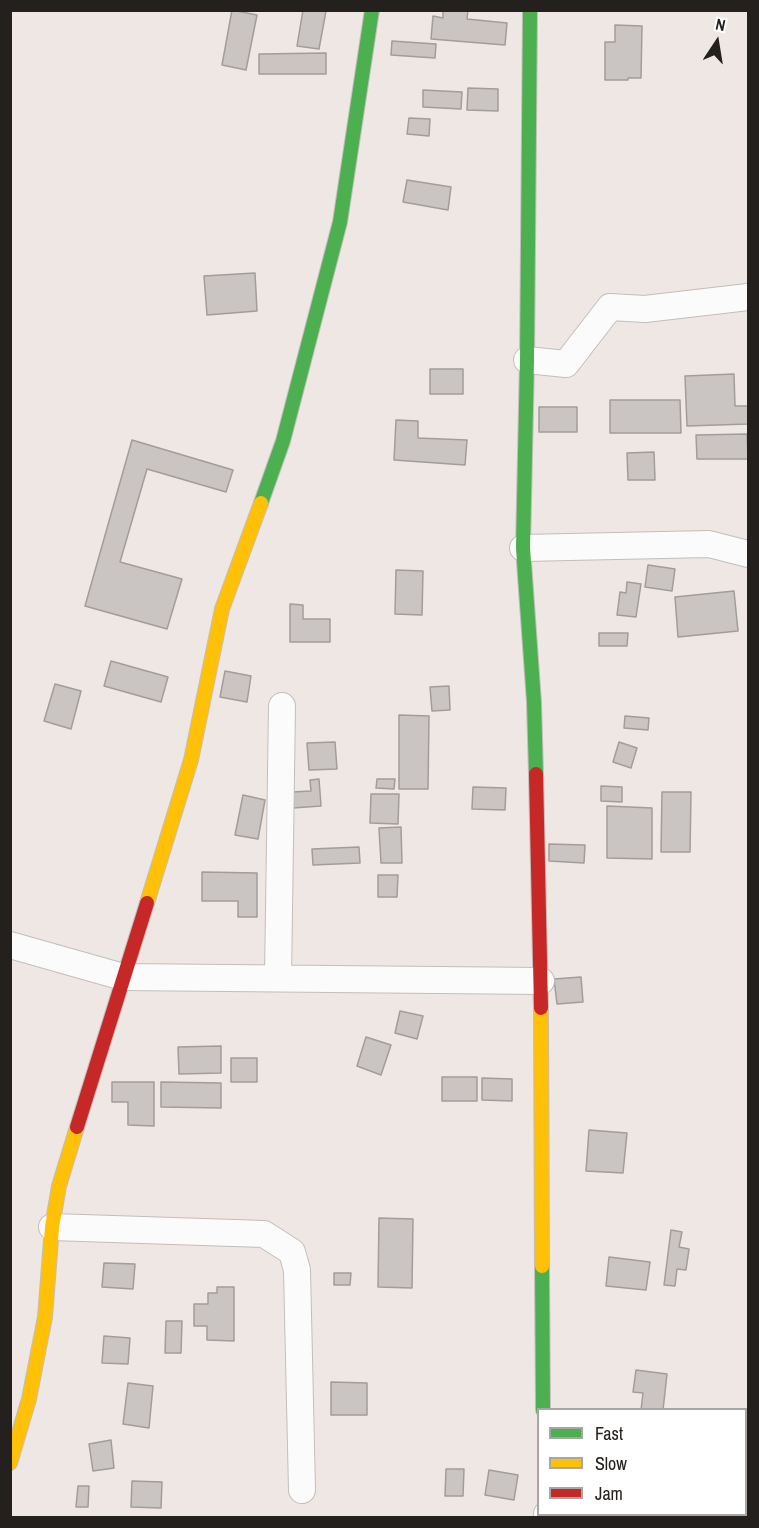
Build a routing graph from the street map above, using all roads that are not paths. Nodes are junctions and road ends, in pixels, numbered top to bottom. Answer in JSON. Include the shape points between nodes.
{"nodes":[{"id":1,"x":372,"y":10,"type":"edge"},
{"id":2,"x":530,"y":10,"type":"edge"},
{"id":3,"x":748,"y":297,"type":"edge"},
{"id":4,"x":527,"y":360,"type":"junction"},
{"id":5,"x":523,"y":548,"type":"junction"},
{"id":6,"x":748,"y":554,"type":"edge"},
{"id":7,"x":282,"y":706,"type":"dead end"},
{"id":8,"x":10,"y":945,"type":"edge"},
{"id":9,"x":123,"y":977,"type":"junction"},
{"id":10,"x":278,"y":978,"type":"junction"},
{"id":11,"x":541,"y":981,"type":"junction"},
{"id":12,"x":52,"y":1227,"type":"junction"},
{"id":13,"x":543,"y":1408,"type":"edge"},
{"id":14,"x":10,"y":1463,"type":"edge"},
{"id":15,"x":303,"y":1490,"type":"dead end"}],
"edges":[{"from":1,"to":9,"type":"street","via":[[340,222],[283,441],[222,609],[191,760]]},
{"from":2,"to":4,"type":"street"},
{"from":3,"to":4,"type":"street","via":[[645,309],[610,307],[566,364]]},
{"from":4,"to":5,"type":"street"},
{"from":5,"to":6,"type":"street","via":[[710,544]]},
{"from":5,"to":11,"type":"street","via":[[534,702]]},
{"from":7,"to":10,"type":"street"},
{"from":8,"to":9,"type":"street"},
{"from":9,"to":10,"type":"street"},
{"from":9,"to":12,"type":"street","via":[[59,1186]]},
{"from":10,"to":11,"type":"street"},
{"from":11,"to":13,"type":"street"},
{"from":12,"to":14,"type":"street","via":[[45,1317],[29,1399]]},
{"from":12,"to":15,"type":"street","via":[[264,1234],[292,1252],[297,1270]]}]}
